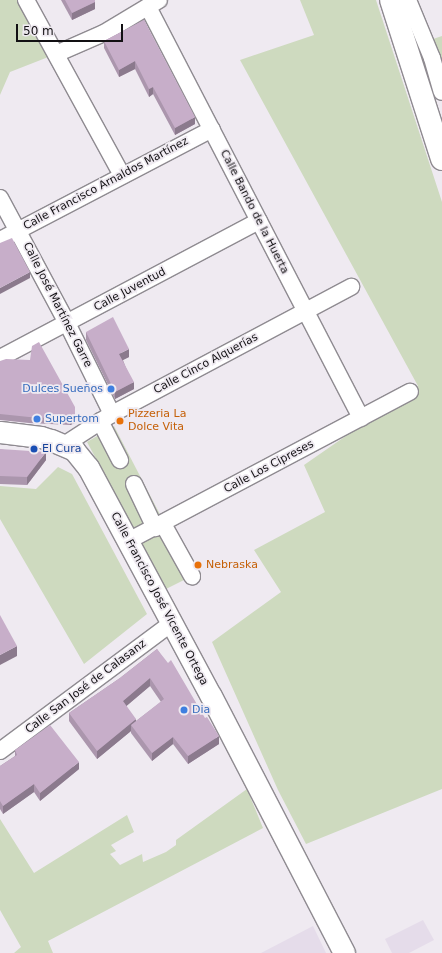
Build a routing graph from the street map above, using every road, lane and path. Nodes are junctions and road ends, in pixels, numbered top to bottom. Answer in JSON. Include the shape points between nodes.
{"nodes":[{"id":1,"x":26,"y":0,"type":"edge"},
{"id":2,"x":391,"y":0,"type":"edge"},
{"id":3,"x":408,"y":0,"type":"edge"},
{"id":4,"x":153,"y":3,"type":"edge"},
{"id":5,"x":56,"y":54,"type":"junction"},
{"id":6,"x":442,"y":92,"type":"edge"},
{"id":7,"x":212,"y":129,"type":"junction"},
{"id":8,"x":442,"y":159,"type":"edge"},
{"id":9,"x":122,"y":175,"type":"junction"},
{"id":10,"x":0,"y":198,"type":"edge"},
{"id":11,"x":259,"y":221,"type":"junction"},
{"id":12,"x":18,"y":230,"type":"junction"},
{"id":13,"x":0,"y":240,"type":"edge"},
{"id":14,"x":351,"y":287,"type":"dead end"},
{"id":15,"x":305,"y":311,"type":"junction"},
{"id":16,"x":68,"y":323,"type":"junction"},
{"id":17,"x":0,"y":358,"type":"edge"},
{"id":18,"x":410,"y":392,"type":"dead end"},
{"id":19,"x":106,"y":418,"type":"junction"},
{"id":20,"x":361,"y":418,"type":"junction"},
{"id":21,"x":0,"y":432,"type":"edge"},
{"id":22,"x":64,"y":445,"type":"junction"},
{"id":23,"x":120,"y":460,"type":"dead end"},
{"id":24,"x":134,"y":484,"type":"dead end"},
{"id":25,"x":159,"y":526,"type":"junction"},
{"id":26,"x":128,"y":541,"type":"junction"},
{"id":27,"x":192,"y":576,"type":"dead end"},
{"id":28,"x":172,"y":623,"type":"junction"},
{"id":29,"x":0,"y":751,"type":"edge"},
{"id":30,"x":344,"y":953,"type":"edge"}],
"edges":[{"from":1,"to":5,"type":"street"},
{"from":2,"to":8,"type":"highway"},
{"from":3,"to":6,"type":"street","via":[[432,58]]},
{"from":4,"to":5,"type":"street","via":[[104,32]]},
{"from":4,"to":7,"type":"street","name":"Calle Bando de la Huerta"},
{"from":5,"to":9,"type":"street"},
{"from":7,"to":9,"type":"street","name":"Calle Francisco Arnaldos Martínez"},
{"from":7,"to":11,"type":"street","name":"Calle Bando de la Huerta"},
{"from":9,"to":12,"type":"street","name":"Calle Francisco Arnaldos Martínez"},
{"from":10,"to":12,"type":"street","name":"Calle José Martínez Garre"},
{"from":11,"to":15,"type":"street","name":"Calle Bando de la Huerta"},
{"from":11,"to":16,"type":"street","name":"Calle Juventud"},
{"from":12,"to":13,"type":"street","name":"Calle Francisco Arnaldos Martínez"},
{"from":12,"to":16,"type":"street","name":"Calle José Martínez Garre"},
{"from":14,"to":15,"type":"street","name":"Calle Cinco Alquerías"},
{"from":15,"to":19,"type":"street","name":"Calle Cinco Alquerías"},
{"from":15,"to":20,"type":"street","name":"Calle Bando de la Huerta"},
{"from":16,"to":17,"type":"street","name":"Calle Juventud"},
{"from":16,"to":19,"type":"street","name":"Calle José Martínez Garre"},
{"from":18,"to":20,"type":"street","name":"Calle Los Cipreses"},
{"from":19,"to":22,"type":"street","name":"Calle Cinco Alquerías"},
{"from":19,"to":23,"type":"street","name":"Calle José Martínez Garre"},
{"from":20,"to":25,"type":"street","name":"Calle Los Cipreses"},
{"from":21,"to":22,"type":"street","name":"Calle Francisco José Vicente Ortega","via":[[40,437]]},
{"from":22,"to":26,"type":"street","name":"Calle Francisco José Vicente Ortega","via":[[74,450],[88,467]]},
{"from":24,"to":25,"type":"street"},
{"from":25,"to":26,"type":"street","name":"Calle Los Cipreses"},
{"from":25,"to":27,"type":"street"},
{"from":26,"to":28,"type":"street","name":"Calle Francisco José Vicente Ortega"},
{"from":28,"to":29,"type":"street","name":"Calle San José de Calasanz"},
{"from":28,"to":30,"type":"street","name":"Calle Francisco José Vicente Ortega"}]}
